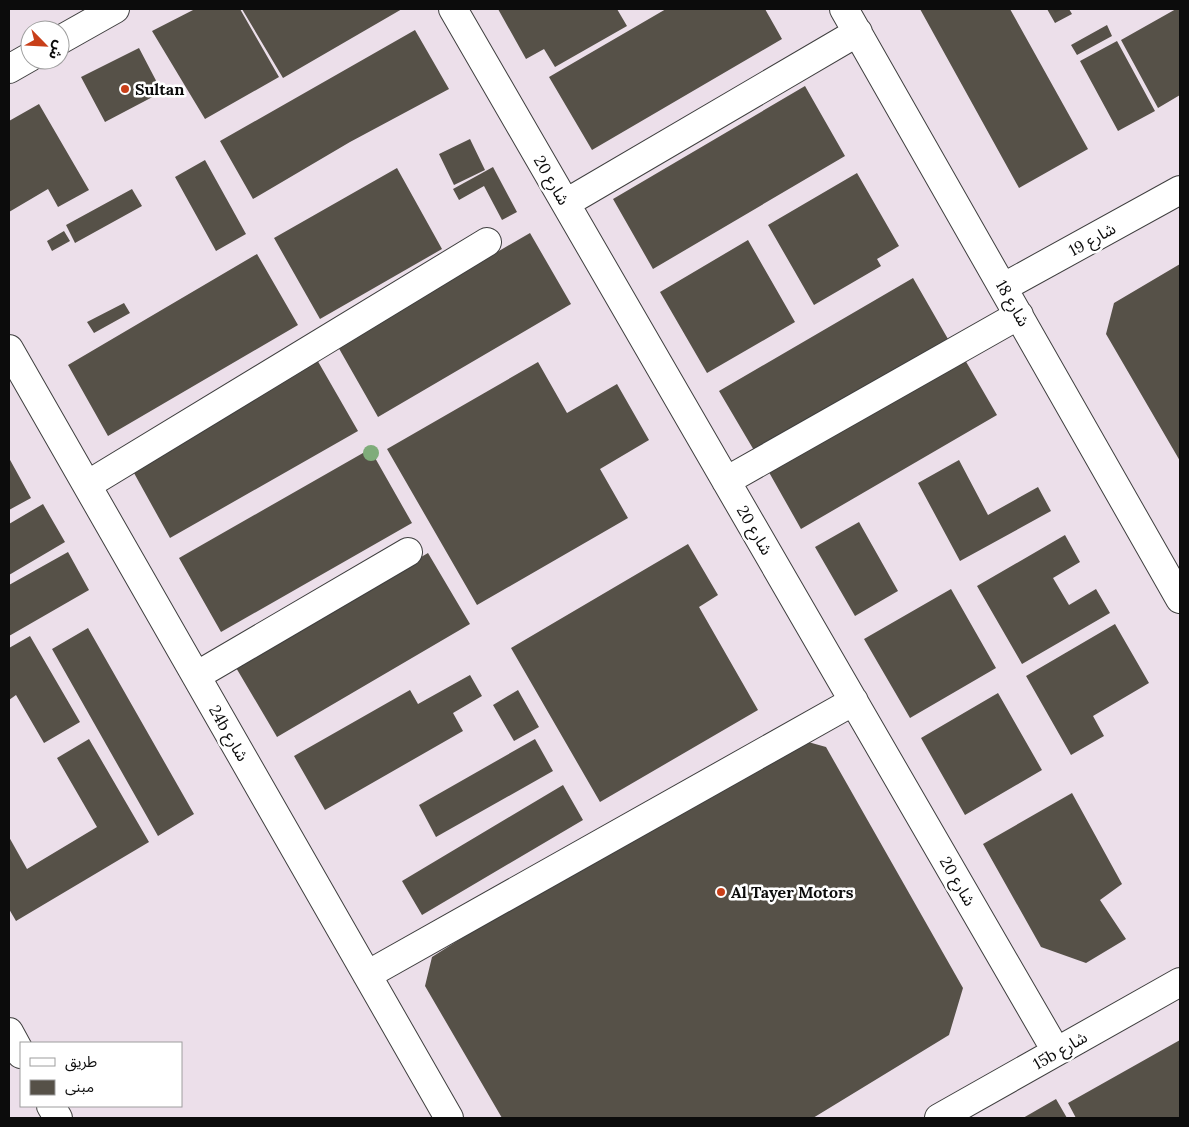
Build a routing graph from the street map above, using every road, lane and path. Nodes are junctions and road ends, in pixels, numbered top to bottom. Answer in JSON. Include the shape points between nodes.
{"nodes":[{"id":1,"x":115,"y":9,"type":"edge"},
{"id":2,"x":454,"y":9,"type":"edge"},
{"id":3,"x":844,"y":9,"type":"edge"},
{"id":4,"x":83,"y":16,"type":"edge"},
{"id":5,"x":70,"y":30,"type":"edge"},
{"id":6,"x":858,"y":32,"type":"junction"},
{"id":7,"x":20,"y":63,"type":"edge"},
{"id":8,"x":9,"y":69,"type":"edge"},
{"id":9,"x":1180,"y":190,"type":"edge"},
{"id":10,"x":566,"y":203,"type":"junction"},
{"id":11,"x":487,"y":242,"type":"dead end"},
{"id":12,"x":1004,"y":287,"type":"junction"},
{"id":13,"x":1020,"y":315,"type":"junction"},
{"id":14,"x":9,"y":349,"type":"edge"},
{"id":15,"x":726,"y":481,"type":"junction"},
{"id":16,"x":87,"y":485,"type":"junction"},
{"id":17,"x":408,"y":552,"type":"dead end"},
{"id":18,"x":1180,"y":599,"type":"edge"},
{"id":19,"x":196,"y":676,"type":"junction"},
{"id":20,"x":854,"y":701,"type":"junction"},
{"id":21,"x":367,"y":975,"type":"junction"},
{"id":22,"x":1180,"y":982,"type":"edge"},
{"id":23,"x":9,"y":1032,"type":"edge"},
{"id":24,"x":20,"y":1052,"type":"edge"},
{"id":25,"x":1056,"y":1052,"type":"junction"},
{"id":26,"x":52,"y":1107,"type":"edge"},
{"id":27,"x":58,"y":1118,"type":"edge"},
{"id":28,"x":449,"y":1118,"type":"edge"},
{"id":29,"x":939,"y":1118,"type":"edge"}],
"edges":[{"from":1,"to":4,"type":"street"},
{"from":2,"to":10,"type":"street","name":"شارع 20"},
{"from":3,"to":6,"type":"street","name":"شارع 18"},
{"from":4,"to":5,"type":"street"},
{"from":6,"to":10,"type":"street"},
{"from":6,"to":12,"type":"street","name":"شارع 18"},
{"from":7,"to":8,"type":"street"},
{"from":9,"to":12,"type":"street","name":"شارع 19"},
{"from":10,"to":15,"type":"street","name":"شارع 20"},
{"from":11,"to":16,"type":"street"},
{"from":12,"to":13,"type":"street","name":"شارع 18"},
{"from":13,"to":15,"type":"street"},
{"from":13,"to":18,"type":"street","name":"شارع 18"},
{"from":14,"to":16,"type":"street","name":"24b شارع"},
{"from":15,"to":20,"type":"street","name":"شارع 20"},
{"from":16,"to":19,"type":"street","name":"24b شارع"},
{"from":17,"to":19,"type":"street"},
{"from":19,"to":21,"type":"street","name":"24b شارع"},
{"from":20,"to":21,"type":"street"},
{"from":20,"to":25,"type":"street","name":"شارع 20"},
{"from":21,"to":28,"type":"street","name":"24b شارع"},
{"from":22,"to":25,"type":"street","name":"15b شارع"},
{"from":23,"to":24,"type":"street"},
{"from":25,"to":29,"type":"street","name":"15b شارع"},
{"from":26,"to":27,"type":"street"}]}
